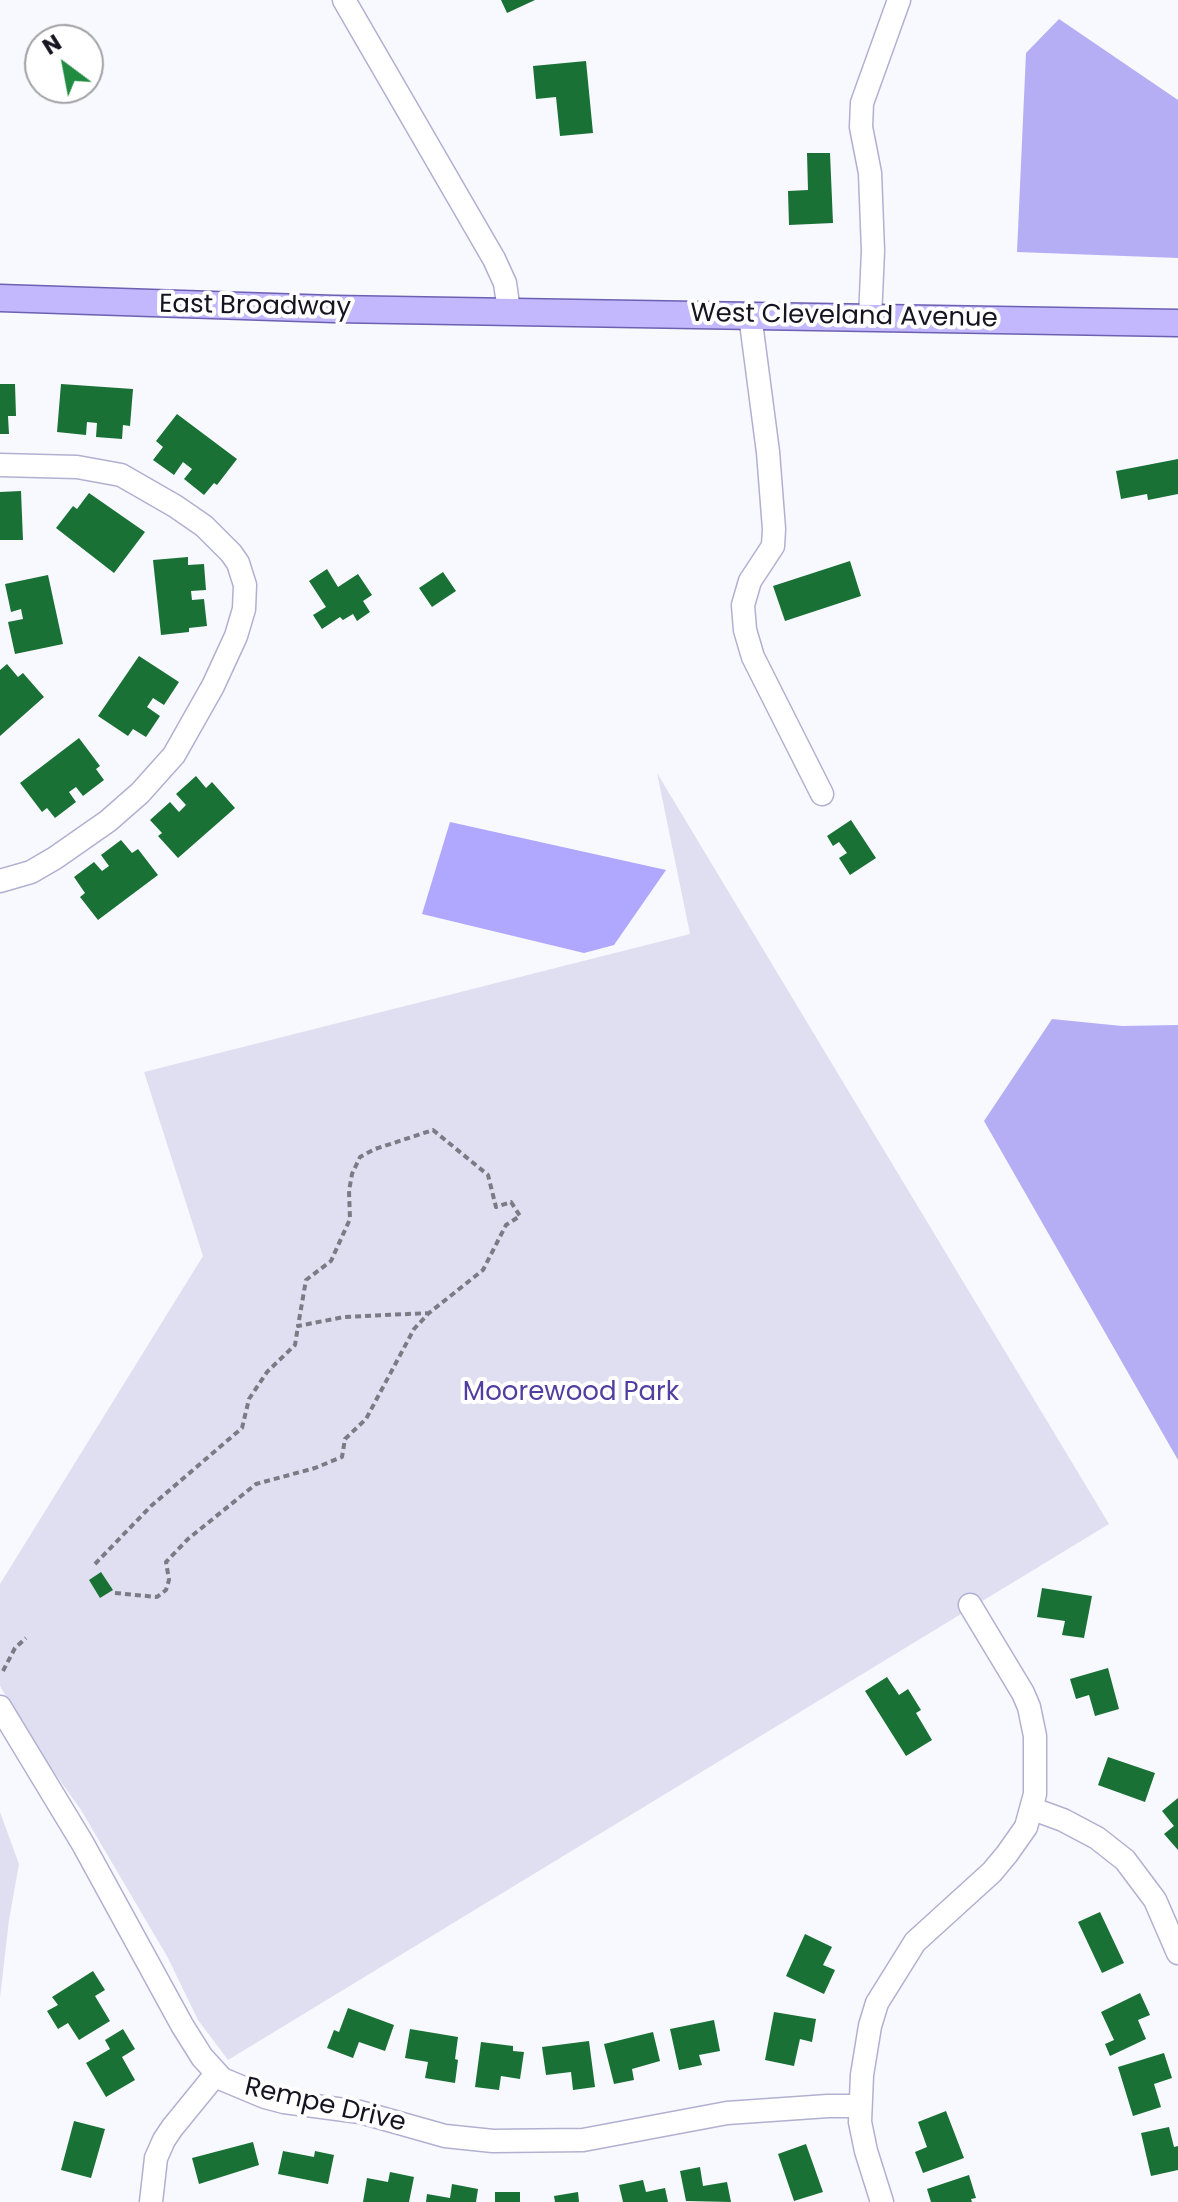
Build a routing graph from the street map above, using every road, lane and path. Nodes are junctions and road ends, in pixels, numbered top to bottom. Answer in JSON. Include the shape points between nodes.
{"nodes":[{"id":1,"x":344,"y":0,"type":"edge"},
{"id":2,"x":899,"y":0,"type":"edge"},
{"id":3,"x":0,"y":298,"type":"edge"},
{"id":4,"x":509,"y":311,"type":"junction"},
{"id":5,"x":750,"y":315,"type":"junction"},
{"id":6,"x":870,"y":318,"type":"junction"},
{"id":7,"x":1178,"y":323,"type":"edge"},
{"id":8,"x":0,"y":465,"type":"edge"},
{"id":9,"x":822,"y":794,"type":"dead end"},
{"id":10,"x":0,"y":881,"type":"edge"},
{"id":11,"x":429,"y":1313,"type":"junction"},
{"id":12,"x":298,"y":1326,"type":"junction"},
{"id":13,"x":95,"y":1564,"type":"dead end"},
{"id":14,"x":115,"y":1593,"type":"dead end"},
{"id":15,"x":970,"y":1605,"type":"dead end"},
{"id":16,"x":26,"y":1638,"type":"dead end"},
{"id":17,"x":3,"y":1671,"type":"dead end"},
{"id":18,"x":0,"y":1707,"type":"edge"},
{"id":19,"x":1033,"y":1809,"type":"junction"},
{"id":20,"x":1178,"y":1953,"type":"edge"},
{"id":21,"x":216,"y":2074,"type":"junction"},
{"id":22,"x":860,"y":2106,"type":"junction"},
{"id":23,"x":151,"y":2202,"type":"edge"},
{"id":24,"x":882,"y":2202,"type":"edge"}],
"edges":[{"from":1,"to":4,"type":"street","via":[[494,259]]},
{"from":2,"to":6,"type":"street","via":[[862,103],[873,251]]},
{"from":3,"to":4,"type":"main road","name":"East Broadway"},
{"from":4,"to":5,"type":"main road","name":"West Cleveland Avenue"},
{"from":5,"to":6,"type":"main road","name":"West Cleveland Avenue"},
{"from":5,"to":9,"type":"street","via":[[774,529],[773,546],[750,581],[743,605],[745,630],[753,657]]},
{"from":6,"to":7,"type":"main road","name":"West Cleveland Avenue"},
{"from":8,"to":10,"type":"street","via":[[77,467],[121,475],[204,526],[238,563],[245,585],[236,636],[174,755],[108,821],[31,872]]},
{"from":11,"to":12,"type":"path","via":[[344,1317]]},
{"from":11,"to":12,"type":"path","via":[[483,1270],[506,1225],[520,1216],[511,1202],[496,1207],[488,1175],[433,1130],[360,1157],[349,1191],[350,1219],[331,1261],[306,1280]]},
{"from":11,"to":14,"type":"path","via":[[414,1329],[366,1419],[345,1439],[342,1457],[256,1484],[166,1562],[169,1580],[157,1597]]},
{"from":12,"to":13,"type":"path","via":[[295,1345],[249,1399],[242,1428],[141,1515]]},
{"from":15,"to":19,"type":"street","via":[[1029,1707],[1037,1763]]},
{"from":16,"to":17,"type":"path"},
{"from":18,"to":21,"type":"street","name":"Rempe Drive","via":[[182,2025]]},
{"from":19,"to":20,"type":"street","via":[[1097,1838],[1125,1860],[1155,1900]]},
{"from":19,"to":22,"type":"street","via":[[992,1872],[915,1942],[890,1978],[870,2026]]},
{"from":21,"to":22,"type":"street","name":"Rempe Drive","via":[[265,2097],[360,2112],[445,2136],[493,2141],[583,2140],[727,2113]]},
{"from":21,"to":23,"type":"street","via":[[164,2140],[156,2158]]},
{"from":22,"to":24,"type":"street","via":[[866,2151]]}]}
